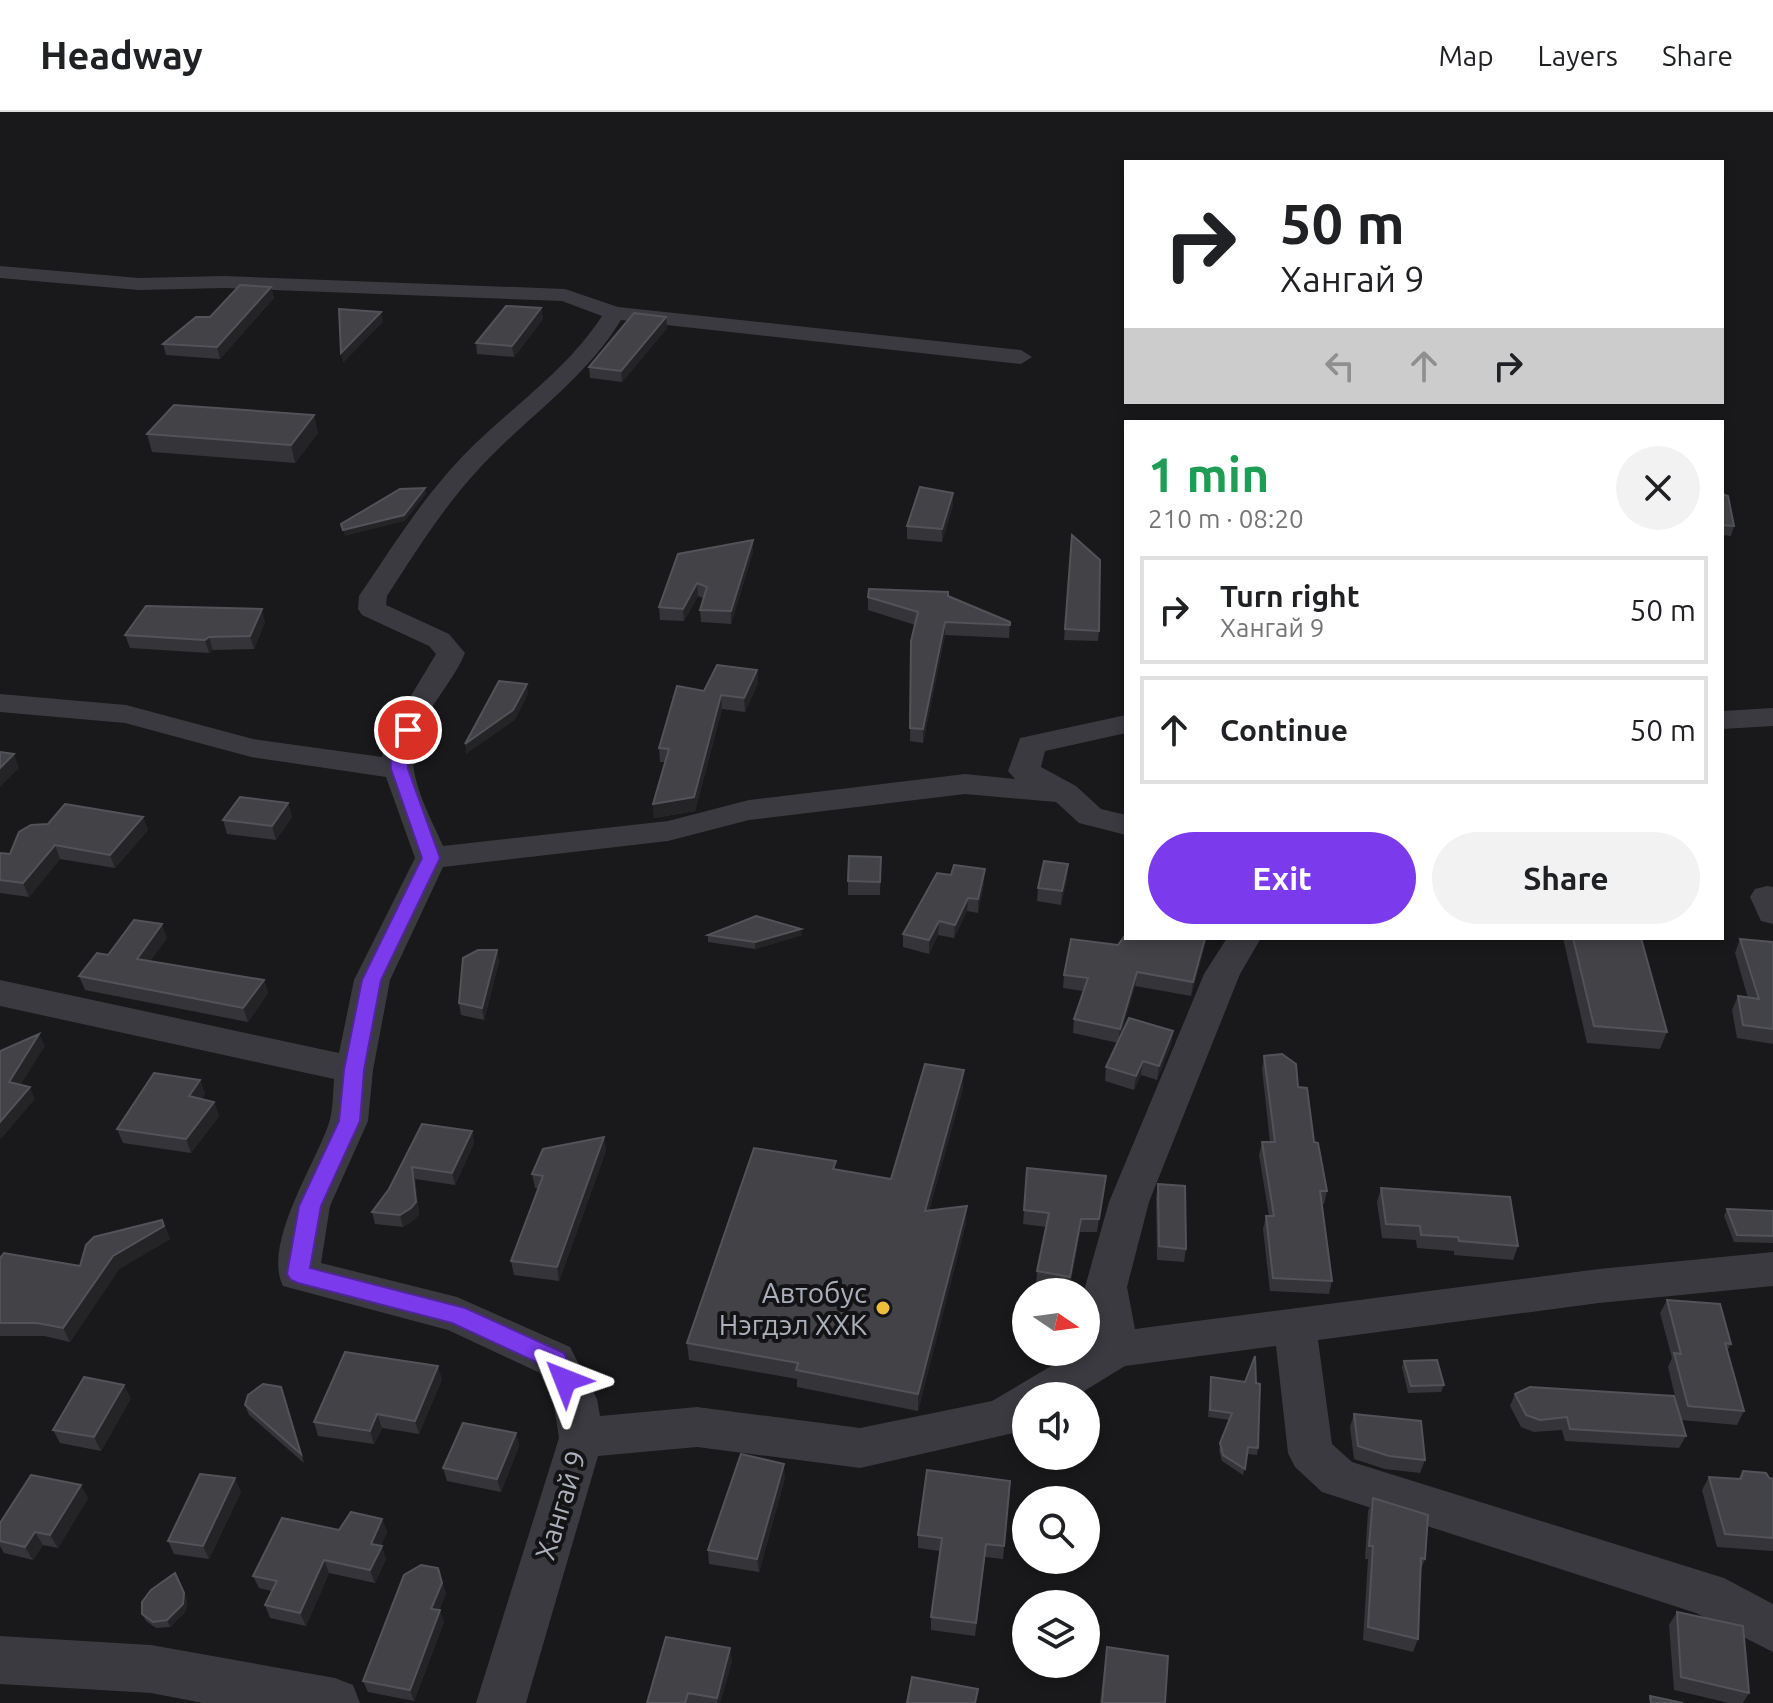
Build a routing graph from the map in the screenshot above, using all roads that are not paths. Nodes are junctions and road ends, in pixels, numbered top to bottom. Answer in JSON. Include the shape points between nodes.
{"nodes":[{"id":1,"x":0,"y":272,"type":"edge"},
{"id":2,"x":615,"y":313,"type":"junction"},
{"id":3,"x":1021,"y":357,"type":"dead end"},
{"id":4,"x":0,"y":703,"type":"edge"},
{"id":5,"x":1773,"y":717,"type":"edge"},
{"id":6,"x":1724,"y":720,"type":"edge"},
{"id":7,"x":1124,"y":724,"type":"edge"},
{"id":8,"x":399,"y":769,"type":"junction"},
{"id":9,"x":1065,"y":793,"type":"junction"},
{"id":10,"x":1124,"y":824,"type":"edge"},
{"id":11,"x":431,"y":858,"type":"junction"},
{"id":12,"x":1243,"y":940,"type":"edge"},
{"id":13,"x":0,"y":993,"type":"edge"},
{"id":14,"x":354,"y":1070,"type":"junction"},
{"id":15,"x":1773,"y":1269,"type":"edge"},
{"id":16,"x":1295,"y":1326,"type":"junction"},
{"id":17,"x":1117,"y":1349,"type":"junction"},
{"id":18,"x":1062,"y":1382,"type":"edge"},
{"id":19,"x":1012,"y":1412,"type":"edge"},
{"id":20,"x":581,"y":1438,"type":"junction"},
{"id":21,"x":1773,"y":1629,"type":"edge"},
{"id":22,"x":0,"y":1660,"type":"edge"},
{"id":23,"x":335,"y":1703,"type":"edge"},
{"id":24,"x":501,"y":1703,"type":"edge"}],
"edges":[{"from":1,"to":2,"type":"street","via":[[139,284],[224,282],[565,295]]},
{"from":2,"to":3,"type":"street"},
{"from":2,"to":8,"type":"street","via":[[599,342],[482,451],[373,596],[372,609],[439,640],[451,653],[443,676],[399,746]]},
{"from":4,"to":8,"type":"street","via":[[126,714],[251,748]]},
{"from":5,"to":6,"type":"street"},
{"from":7,"to":9,"type":"street","via":[[1031,745],[1024,771]]},
{"from":8,"to":11,"type":"street"},
{"from":9,"to":10,"type":"street","via":[[1090,816]]},
{"from":9,"to":11,"type":"street","via":[[965,784],[749,810],[668,831]]},
{"from":11,"to":14,"type":"street","via":[[372,980]]},
{"from":12,"to":17,"type":"street","via":[[1222,974],[1129,1202],[1106,1287]]},
{"from":13,"to":14,"type":"street"},
{"from":14,"to":20,"type":"street","name":"Хангай 9","via":[[349,1121],[310,1206],[298,1274],[457,1315],[555,1360],[575,1399]]},
{"from":15,"to":16,"type":"street"},
{"from":16,"to":17,"type":"street"},
{"from":16,"to":21,"type":"street","via":[[1311,1453],[1338,1478],[1707,1594]]},
{"from":17,"to":18,"type":"street"},
{"from":19,"to":20,"type":"street","via":[[860,1448],[697,1427]]},
{"from":20,"to":24,"type":"street","name":"Хангай 9"},
{"from":22,"to":23,"type":"street","via":[[151,1669]]}]}
